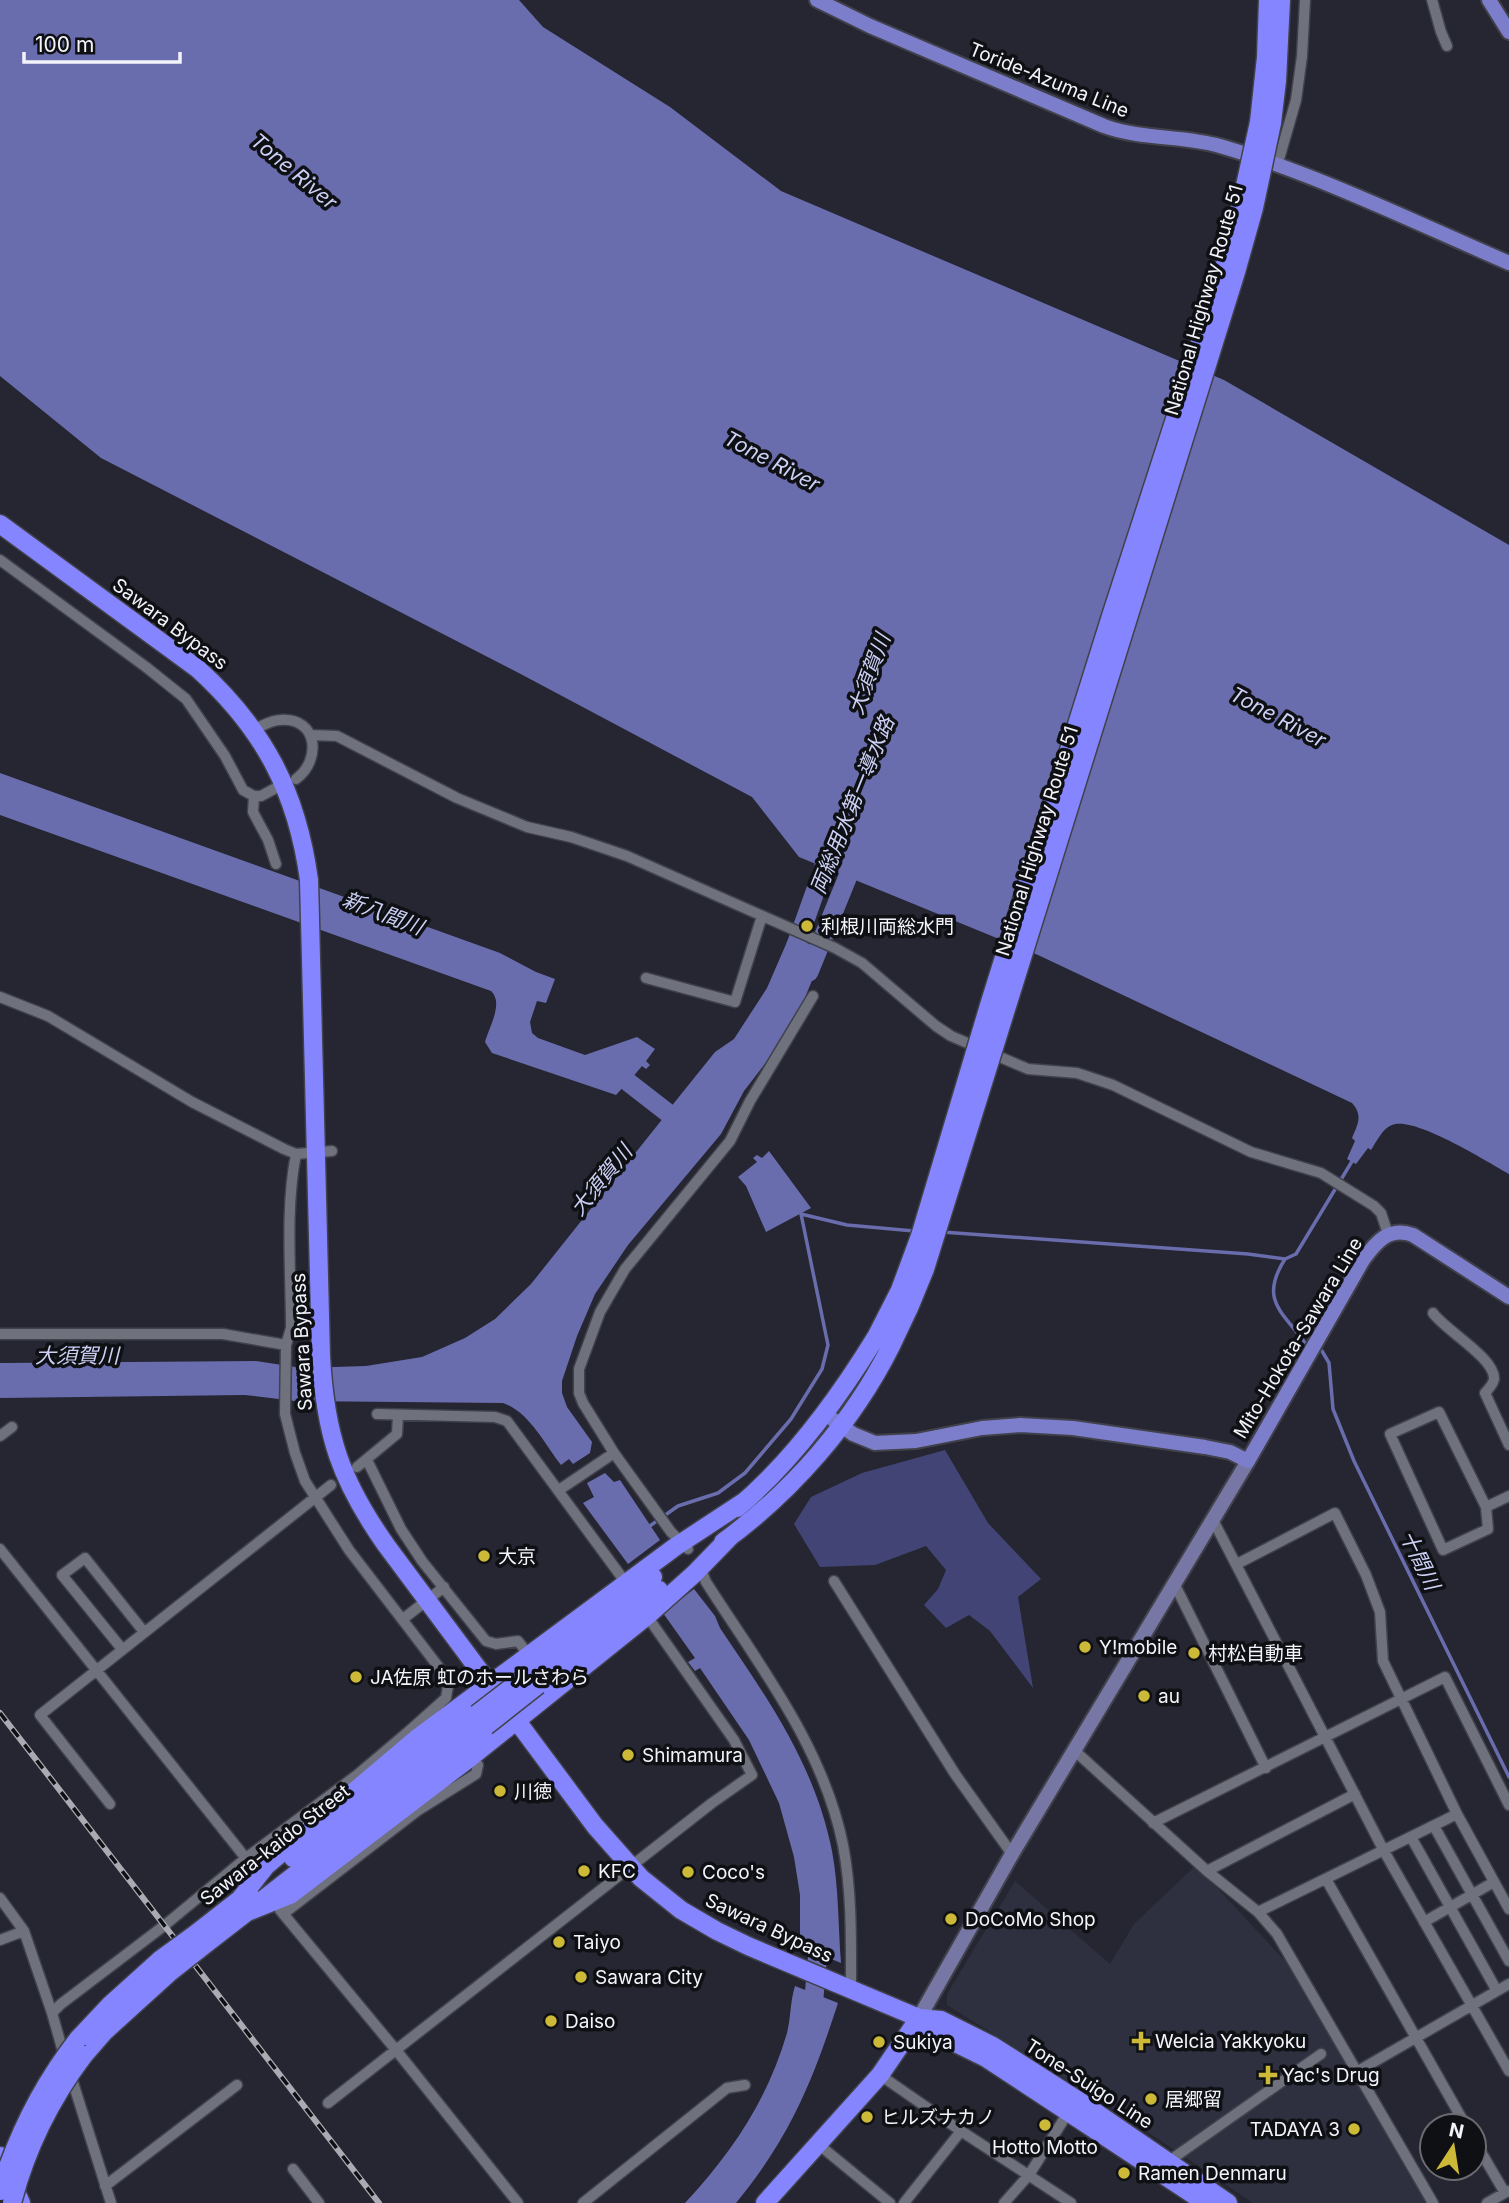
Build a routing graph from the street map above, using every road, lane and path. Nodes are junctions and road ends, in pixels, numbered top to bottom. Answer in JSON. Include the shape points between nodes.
{"nodes":[{"id":1,"x":817,"y":0,"type":"edge"},
{"id":2,"x":1269,"y":0,"type":"edge"},
{"id":3,"x":1281,"y":0,"type":"edge"},
{"id":4,"x":1305,"y":0,"type":"edge"},
{"id":5,"x":1432,"y":0,"type":"edge"},
{"id":6,"x":1489,"y":0,"type":"edge"},
{"id":7,"x":1509,"y":32,"type":"edge"},
{"id":8,"x":1447,"y":46,"type":"dead end"},
{"id":9,"x":1278,"y":166,"type":"junction"},
{"id":10,"x":1509,"y":263,"type":"edge"},
{"id":11,"x":0,"y":524,"type":"edge"},
{"id":12,"x":0,"y":559,"type":"edge"},
{"id":13,"x":254,"y":729,"type":"junction"},
{"id":14,"x":311,"y":736,"type":"junction"},
{"id":15,"x":296,"y":779,"type":"dead end"},
{"id":16,"x":274,"y":789,"type":"dead end"},
{"id":17,"x":254,"y":796,"type":"junction"},
{"id":18,"x":275,"y":864,"type":"dead end"},
{"id":19,"x":762,"y":916,"type":"junction"},
{"id":20,"x":646,"y":978,"type":"dead end"},
{"id":21,"x":813,"y":996,"type":"dead end"},
{"id":22,"x":0,"y":997,"type":"edge"},
{"id":23,"x":323,"y":1151,"type":"junction"},
{"id":24,"x":296,"y":1154,"type":"junction"},
{"id":25,"x":1388,"y":1234,"type":"junction"},
{"id":26,"x":1509,"y":1297,"type":"edge"},
{"id":27,"x":1433,"y":1313,"type":"dead end"},
{"id":28,"x":0,"y":1334,"type":"edge"},
{"id":29,"x":883,"y":1342,"type":"junction"},
{"id":30,"x":286,"y":1349,"type":"junction"},
{"id":31,"x":824,"y":1412,"type":"junction"},
{"id":32,"x":377,"y":1415,"type":"dead end"},
{"id":33,"x":398,"y":1415,"type":"junction"},
{"id":34,"x":840,"y":1426,"type":"junction"},
{"id":35,"x":12,"y":1427,"type":"dead end"},
{"id":36,"x":0,"y":1436,"type":"edge"},
{"id":37,"x":1509,"y":1445,"type":"edge"},
{"id":38,"x":614,"y":1453,"type":"junction"},
{"id":39,"x":367,"y":1460,"type":"junction"},
{"id":40,"x":1248,"y":1461,"type":"junction"},
{"id":41,"x":357,"y":1467,"type":"dead end"},
{"id":42,"x":331,"y":1485,"type":"dead end"},
{"id":43,"x":559,"y":1490,"type":"junction"},
{"id":44,"x":1509,"y":1496,"type":"edge"},
{"id":45,"x":315,"y":1497,"type":"junction"},
{"id":46,"x":1486,"y":1507,"type":"junction"},
{"id":47,"x":1213,"y":1520,"type":"junction"},
{"id":48,"x":0,"y":1549,"type":"edge"},
{"id":49,"x":688,"y":1558,"type":"junction"},
{"id":50,"x":1237,"y":1564,"type":"junction"},
{"id":51,"x":834,"y":1581,"type":"dead end"},
{"id":52,"x":1174,"y":1583,"type":"junction"},
{"id":53,"x":444,"y":1587,"type":"junction"},
{"id":54,"x":642,"y":1595,"type":"junction"},
{"id":55,"x":428,"y":1600,"type":"junction"},
{"id":56,"x":403,"y":1619,"type":"junction"},
{"id":57,"x":144,"y":1632,"type":"junction"},
{"id":58,"x":122,"y":1649,"type":"junction"},
{"id":59,"x":528,"y":1654,"type":"junction"},
{"id":60,"x":95,"y":1671,"type":"junction"},
{"id":61,"x":491,"y":1683,"type":"junction"},
{"id":62,"x":1402,"y":1699,"type":"junction"},
{"id":63,"x":517,"y":1721,"type":"junction"},
{"id":64,"x":412,"y":1735,"type":"junction"},
{"id":65,"x":1327,"y":1737,"type":"junction"},
{"id":66,"x":1075,"y":1751,"type":"junction"},
{"id":67,"x":471,"y":1757,"type":"junction"},
{"id":68,"x":1266,"y":1768,"type":"junction"},
{"id":69,"x":1355,"y":1794,"type":"junction"},
{"id":70,"x":110,"y":1804,"type":"dead end"},
{"id":71,"x":1509,"y":1805,"type":"edge"},
{"id":72,"x":1457,"y":1814,"type":"junction"},
{"id":73,"x":1153,"y":1823,"type":"junction"},
{"id":74,"x":1434,"y":1826,"type":"junction"},
{"id":75,"x":1412,"y":1837,"type":"junction"},
{"id":76,"x":1384,"y":1851,"type":"junction"},
{"id":77,"x":1012,"y":1854,"type":"junction"},
{"id":78,"x":247,"y":1859,"type":"junction"},
{"id":79,"x":632,"y":1868,"type":"junction"},
{"id":80,"x":1207,"y":1871,"type":"junction"},
{"id":81,"x":1326,"y":1879,"type":"junction"},
{"id":82,"x":1494,"y":1882,"type":"junction"},
{"id":83,"x":1472,"y":1894,"type":"junction"},
{"id":84,"x":0,"y":1898,"type":"edge"},
{"id":85,"x":243,"y":1906,"type":"junction"},
{"id":86,"x":1450,"y":1906,"type":"junction"},
{"id":87,"x":1509,"y":1908,"type":"edge"},
{"id":88,"x":1258,"y":1912,"type":"junction"},
{"id":89,"x":1424,"y":1922,"type":"junction"},
{"id":90,"x":24,"y":1931,"type":"junction"},
{"id":91,"x":0,"y":1940,"type":"edge"},
{"id":92,"x":1509,"y":1961,"type":"edge"},
{"id":93,"x":1509,"y":1984,"type":"edge"},
{"id":94,"x":848,"y":1987,"type":"junction"},
{"id":95,"x":1497,"y":1991,"type":"junction"},
{"id":96,"x":1472,"y":2006,"type":"junction"},
{"id":97,"x":52,"y":2013,"type":"junction"},
{"id":98,"x":919,"y":2018,"type":"junction"},
{"id":99,"x":1416,"y":2038,"type":"junction"},
{"id":100,"x":81,"y":2047,"type":"junction"},
{"id":101,"x":396,"y":2050,"type":"junction"},
{"id":102,"x":1321,"y":2054,"type":"dead end"},
{"id":103,"x":1358,"y":2071,"type":"junction"},
{"id":104,"x":1509,"y":2071,"type":"edge"},
{"id":105,"x":880,"y":2075,"type":"junction"},
{"id":106,"x":237,"y":2085,"type":"dead end"},
{"id":107,"x":745,"y":2085,"type":"dead end"},
{"id":108,"x":328,"y":2102,"type":"dead end"},
{"id":109,"x":1072,"y":2105,"type":"junction"},
{"id":110,"x":1458,"y":2112,"type":"edge"},
{"id":111,"x":961,"y":2131,"type":"junction"},
{"id":112,"x":818,"y":2144,"type":"junction"},
{"id":113,"x":0,"y":2155,"type":"edge"},
{"id":114,"x":1169,"y":2161,"type":"junction"},
{"id":115,"x":1488,"y":2162,"type":"edge"},
{"id":116,"x":293,"y":2169,"type":"dead end"},
{"id":117,"x":1029,"y":2175,"type":"junction"},
{"id":118,"x":105,"y":2186,"type":"junction"},
{"id":119,"x":0,"y":2191,"type":"edge"},
{"id":120,"x":1507,"y":2192,"type":"edge"},
{"id":121,"x":12,"y":2203,"type":"edge"},
{"id":122,"x":21,"y":2203,"type":"edge"},
{"id":123,"x":110,"y":2203,"type":"edge"},
{"id":124,"x":319,"y":2203,"type":"edge"},
{"id":125,"x":518,"y":2203,"type":"edge"},
{"id":126,"x":583,"y":2203,"type":"edge"},
{"id":127,"x":765,"y":2203,"type":"edge"},
{"id":128,"x":890,"y":2203,"type":"edge"},
{"id":129,"x":904,"y":2203,"type":"edge"},
{"id":130,"x":1004,"y":2203,"type":"edge"},
{"id":131,"x":1071,"y":2203,"type":"edge"},
{"id":132,"x":1206,"y":2203,"type":"edge"},
{"id":133,"x":1228,"y":2203,"type":"edge"},
{"id":134,"x":1433,"y":2203,"type":"edge"},
{"id":135,"x":1487,"y":2203,"type":"edge"}],
"edges":[{"from":1,"to":9,"type":"main road","name":"Toride-Azuma Line","via":[[1122,133],[1216,145]]},
{"from":2,"to":29,"type":"highway","name":"National Highway Route 51","bridge":true,"via":[[1262,101],[1235,232]]},
{"from":3,"to":29,"type":"highway","name":"National Highway Route 51","bridge":true,"via":[[1272,123],[1247,236],[931,1250],[917,1290]]},
{"from":4,"to":9,"type":"street","via":[[1296,100]]},
{"from":5,"to":8,"type":"street"},
{"from":6,"to":7,"type":"main road"},
{"from":9,"to":10,"type":"main road","name":"Toride-Azuma Line"},
{"from":11,"to":13,"type":"highway","name":"Sawara Bypass","via":[[198,669]]},
{"from":12,"to":17,"type":"street","via":[[186,699],[243,790]]},
{"from":13,"to":14,"type":"street","via":[[283,719],[301,725]]},
{"from":13,"to":23,"type":"highway","name":"Sawara Bypass","via":[[278,770],[297,817],[309,880]]},
{"from":14,"to":15,"type":"street","via":[[313,757]]},
{"from":14,"to":19,"type":"street","via":[[337,736],[457,798],[527,827],[571,836],[627,856]]},
{"from":16,"to":17,"type":"street"},
{"from":17,"to":18,"type":"street","via":[[253,812]]},
{"from":19,"to":20,"type":"street","via":[[735,1002]]},
{"from":19,"to":25,"type":"street","via":[[862,963],[951,1036],[1028,1069],[1077,1073],[1113,1085],[1251,1152],[1321,1172],[1374,1206]]},
{"from":21,"to":38,"type":"street","via":[[730,1141],[625,1269],[600,1312],[579,1369],[579,1393]]},
{"from":22,"to":24,"type":"street","via":[[48,1016],[202,1107]]},
{"from":23,"to":24,"type":"street"},
{"from":23,"to":55,"type":"highway","name":"Sawara Bypass","via":[[321,1356],[326,1412],[357,1502]]},
{"from":24,"to":30,"type":"street","via":[[291,1328]]},
{"from":25,"to":26,"type":"main road","name":"Mito-Hokota-Sawara Line","via":[[1413,1235]]},
{"from":25,"to":40,"type":"main road","name":"Mito-Hokota-Sawara Line","via":[[1363,1260]]},
{"from":27,"to":37,"type":"street","via":[[1488,1362],[1494,1376],[1485,1393]]},
{"from":28,"to":30,"type":"street","via":[[223,1334]]},
{"from":29,"to":31,"type":"highway","name":"National Highway Route 51"},
{"from":29,"to":34,"type":"highway","name":"National Highway Route 51","via":[[869,1387]]},
{"from":30,"to":45,"type":"street","via":[[285,1414],[295,1453]]},
{"from":31,"to":34,"type":"main road","name":"Mito-Hokota-Sawara Line"},
{"from":31,"to":49,"type":"highway","name":"National Highway Route 51","via":[[776,1473]]},
{"from":32,"to":33,"type":"street"},
{"from":33,"to":39,"type":"street","via":[[397,1434]]},
{"from":33,"to":43,"type":"street","via":[[508,1420]]},
{"from":34,"to":40,"type":"main road","name":"Mito-Hokota-Sawara Line","via":[[861,1439],[891,1444],[982,1428],[1048,1426],[1205,1447]]},
{"from":34,"to":49,"type":"highway","name":"National Highway Route 51","via":[[760,1514]]},
{"from":35,"to":36,"type":"street"},
{"from":38,"to":43,"type":"street"},
{"from":38,"to":49,"type":"street"},
{"from":39,"to":41,"type":"street"},
{"from":39,"to":53,"type":"street","via":[[401,1529]]},
{"from":40,"to":47,"type":"street"},
{"from":42,"to":45,"type":"street"},
{"from":43,"to":54,"type":"street"},
{"from":44,"to":46,"type":"street"},
{"from":45,"to":56,"type":"street"},
{"from":45,"to":57,"type":"street"},
{"from":46,"to":46,"type":"street","via":[[1439,1412],[1390,1434],[1443,1550],[1488,1529]]},
{"from":47,"to":50,"type":"street"},
{"from":47,"to":52,"type":"street"},
{"from":48,"to":60,"type":"street"},
{"from":49,"to":54,"type":"highway"},
{"from":49,"to":54,"type":"highway"},
{"from":49,"to":94,"type":"street","via":[[804,1738],[831,1802],[843,1844],[851,1913]]},
{"from":50,"to":62,"type":"street","via":[[1335,1513],[1380,1612],[1383,1661]]},
{"from":50,"to":65,"type":"street"},
{"from":51,"to":77,"type":"street","via":[[955,1774]]},
{"from":52,"to":66,"type":"street"},
{"from":52,"to":68,"type":"street"},
{"from":53,"to":55,"type":"street"},
{"from":53,"to":59,"type":"street","via":[[486,1641],[518,1641]]},
{"from":54,"to":59,"type":"highway"},
{"from":54,"to":63,"type":"highway"},
{"from":54,"to":79,"type":"street","via":[[752,1775]]},
{"from":54,"to":85,"type":"highway","name":"Sawara-kaido Street","bridge":true},
{"from":55,"to":56,"type":"street"},
{"from":55,"to":61,"type":"highway","name":"Sawara Bypass"},
{"from":56,"to":64,"type":"street","via":[[448,1686],[446,1698]]},
{"from":57,"to":58,"type":"street"},
{"from":57,"to":58,"type":"street","via":[[85,1558],[62,1575]]},
{"from":58,"to":60,"type":"street"},
{"from":59,"to":61,"type":"highway"},
{"from":60,"to":70,"type":"street","via":[[40,1715]]},
{"from":60,"to":78,"type":"street"},
{"from":61,"to":63,"type":"highway","name":"Sawara Bypass"},
{"from":61,"to":64,"type":"highway"},
{"from":62,"to":65,"type":"street"},
{"from":62,"to":71,"type":"street","via":[[1445,1677]]},
{"from":62,"to":72,"type":"street"},
{"from":63,"to":67,"type":"highway"},
{"from":63,"to":79,"type":"highway","name":"Sawara Bypass"},
{"from":64,"to":78,"type":"street"},
{"from":64,"to":85,"type":"highway","via":[[266,1866]]},
{"from":65,"to":68,"type":"street"},
{"from":65,"to":69,"type":"street"},
{"from":66,"to":73,"type":"street"},
{"from":66,"to":77,"type":"street"},
{"from":67,"to":85,"type":"highway","via":[[290,1895]]},
{"from":67,"to":101,"type":"street","via":[[478,1765],[475,1774],[416,1811],[281,1912]]},
{"from":68,"to":73,"type":"street"},
{"from":69,"to":76,"type":"street"},
{"from":69,"to":80,"type":"street"},
{"from":72,"to":74,"type":"street"},
{"from":72,"to":82,"type":"street"},
{"from":73,"to":80,"type":"street"},
{"from":74,"to":75,"type":"street"},
{"from":74,"to":83,"type":"street"},
{"from":75,"to":76,"type":"street"},
{"from":75,"to":86,"type":"street"},
{"from":76,"to":81,"type":"street"},
{"from":76,"to":89,"type":"street"},
{"from":77,"to":98,"type":"street"},
{"from":78,"to":97,"type":"street"},
{"from":79,"to":94,"type":"highway","name":"Sawara Bypass","via":[[658,1894],[717,1931]]},
{"from":79,"to":101,"type":"street"},
{"from":80,"to":88,"type":"street"},
{"from":81,"to":88,"type":"street"},
{"from":81,"to":99,"type":"street"},
{"from":82,"to":83,"type":"street"},
{"from":82,"to":87,"type":"street"},
{"from":83,"to":86,"type":"street"},
{"from":83,"to":92,"type":"street"},
{"from":84,"to":90,"type":"street"},
{"from":85,"to":100,"type":"highway","name":"Sawara-kaido Street","bridge":true,"via":[[110,2005]]},
{"from":86,"to":89,"type":"street"},
{"from":86,"to":95,"type":"street"},
{"from":88,"to":103,"type":"street","via":[[1277,1934]]},
{"from":89,"to":96,"type":"street"},
{"from":90,"to":91,"type":"street"},
{"from":90,"to":97,"type":"street"},
{"from":93,"to":95,"type":"street"},
{"from":94,"to":98,"type":"highway","name":"Sawara Bypass"},
{"from":95,"to":96,"type":"street"},
{"from":96,"to":99,"type":"street"},
{"from":96,"to":104,"type":"street"},
{"from":97,"to":118,"type":"street"},
{"from":98,"to":105,"type":"highway"},
{"from":98,"to":109,"type":"highway","name":"Tone-Suigo Line","via":[[941,2020],[968,2033]]},
{"from":99,"to":103,"type":"street"},
{"from":99,"to":110,"type":"street"},
{"from":100,"to":119,"type":"highway","name":"Sawara-kaido Street","bridge":true,"via":[[60,2062],[26,2121]]},
{"from":100,"to":121,"type":"highway","name":"Sawara-kaido Street","bridge":true,"via":[[39,2128]]},
{"from":101,"to":108,"type":"street"},
{"from":101,"to":125,"type":"street"},
{"from":102,"to":114,"type":"street"},
{"from":103,"to":134,"type":"street"},
{"from":105,"to":111,"type":"street"},
{"from":105,"to":112,"type":"highway"},
{"from":106,"to":118,"type":"street"},
{"from":107,"to":126,"type":"street","via":[[727,2088]]},
{"from":109,"to":114,"type":"highway","name":"Tone-Suigo Line"},
{"from":109,"to":117,"type":"street"},
{"from":109,"to":132,"type":"highway","name":"Tone-Suigo Line"},
{"from":111,"to":117,"type":"street"},
{"from":111,"to":129,"type":"street"},
{"from":112,"to":127,"type":"highway"},
{"from":112,"to":128,"type":"street"},
{"from":113,"to":122,"type":"highway"},
{"from":114,"to":133,"type":"highway","name":"Tone-Suigo Line"},
{"from":115,"to":120,"type":"street"},
{"from":116,"to":124,"type":"street"},
{"from":117,"to":130,"type":"street"},
{"from":117,"to":131,"type":"street"},
{"from":118,"to":123,"type":"street"},
{"from":120,"to":135,"type":"street"}]}
